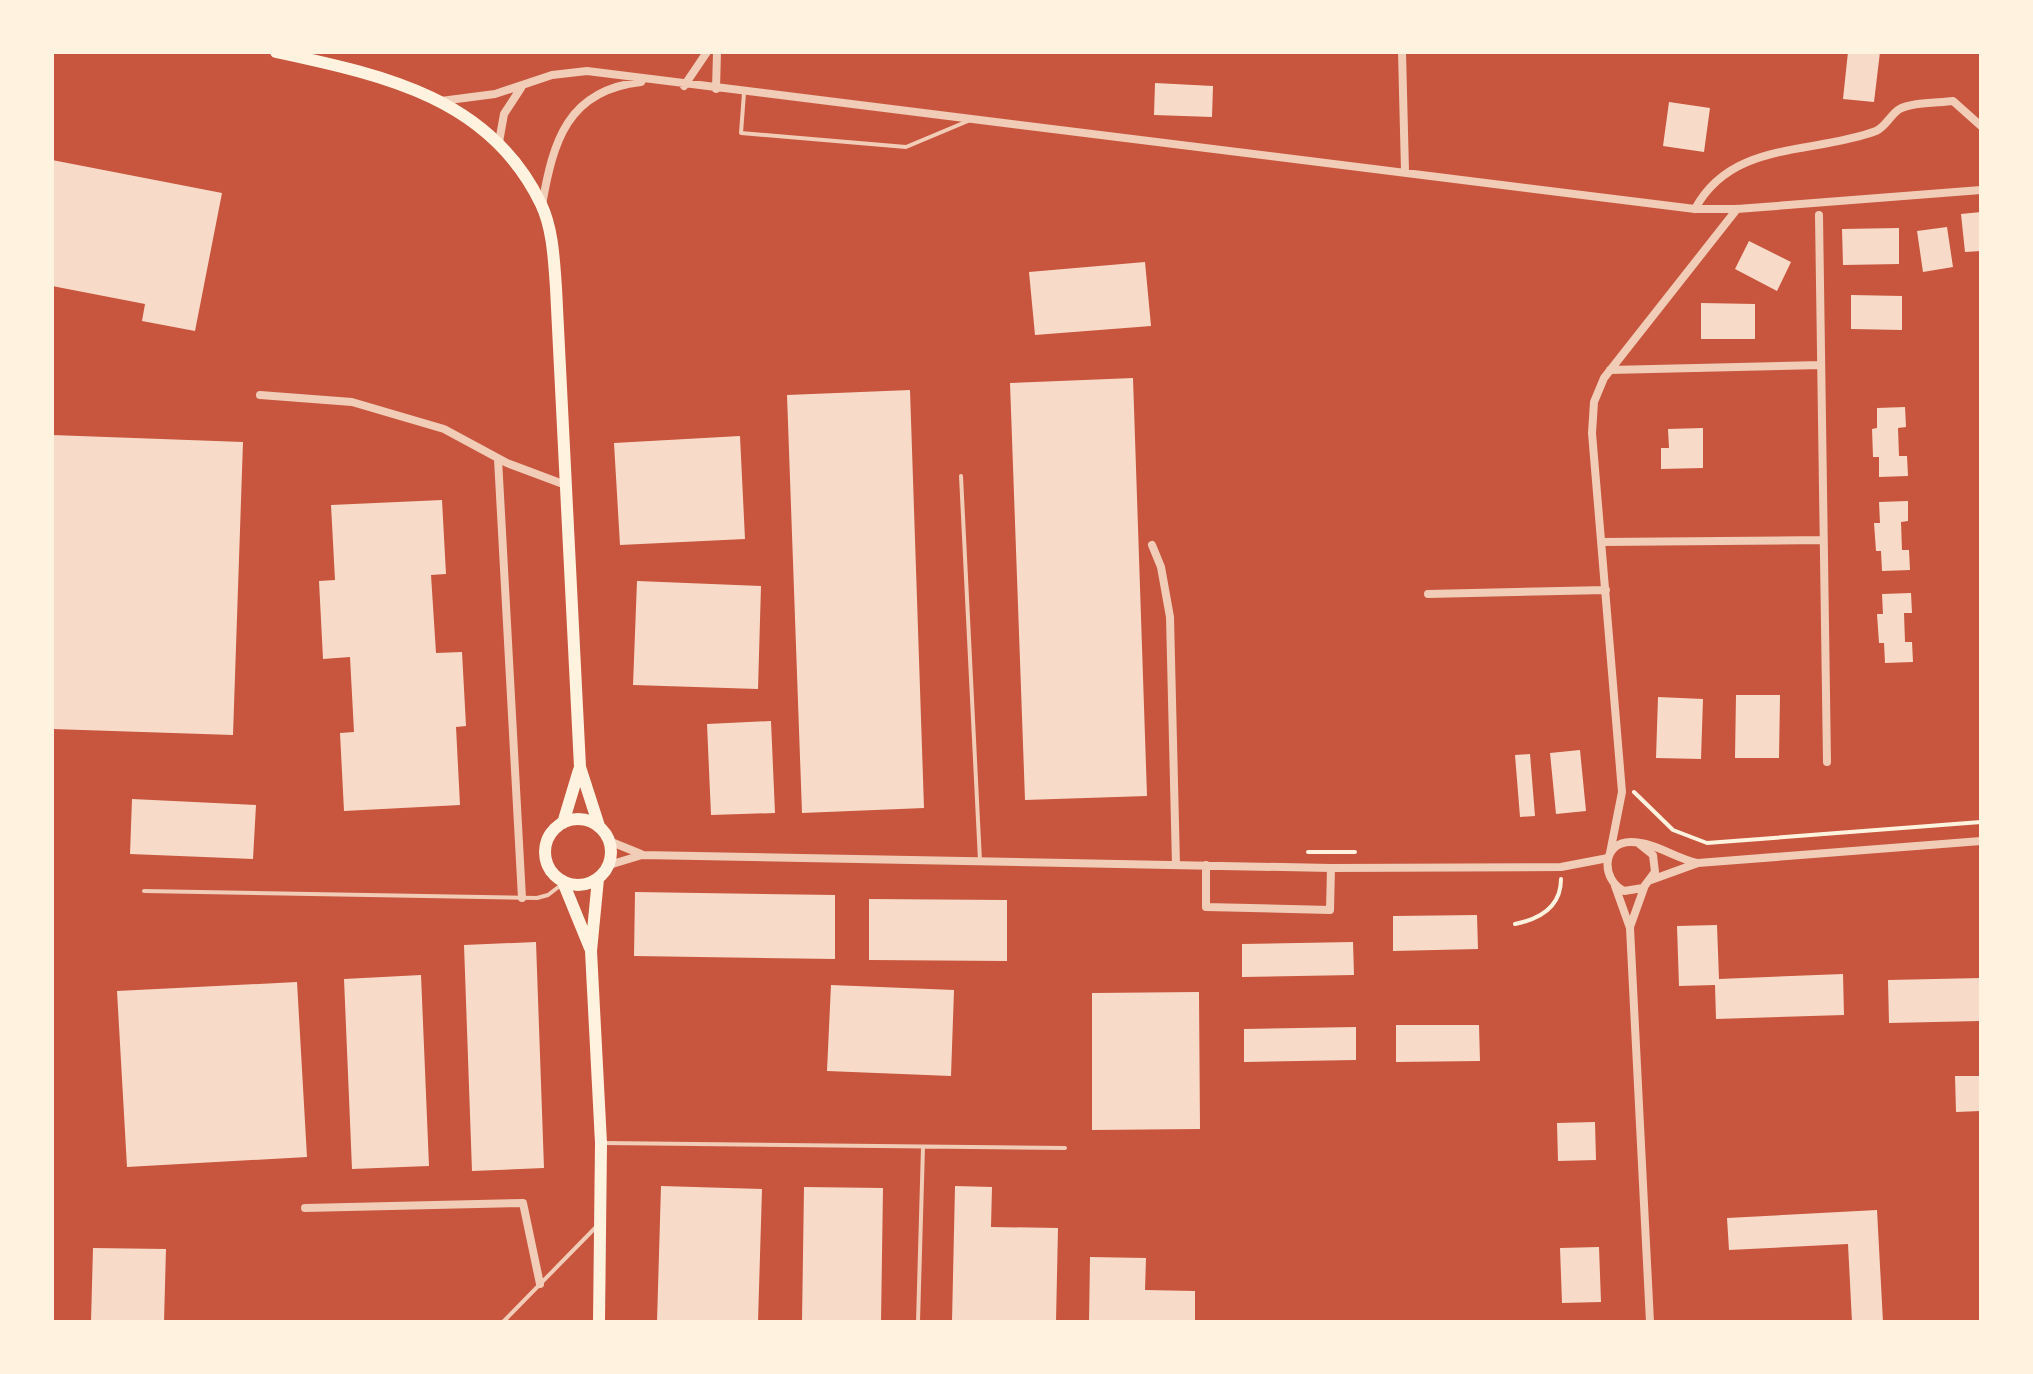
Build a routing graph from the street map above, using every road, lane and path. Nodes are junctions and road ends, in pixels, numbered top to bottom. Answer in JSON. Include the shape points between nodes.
{"nodes":[{"id":1,"x":276,"y":52,"type":"edge"},
{"id":2,"x":707,"y":52,"type":"edge"},
{"id":3,"x":717,"y":52,"type":"edge"},
{"id":4,"x":1402,"y":52,"type":"edge"},
{"id":5,"x":646,"y":81,"type":"junction"},
{"id":6,"x":684,"y":86,"type":"junction"},
{"id":7,"x":521,"y":87,"type":"junction"},
{"id":8,"x":716,"y":89,"type":"junction"},
{"id":9,"x":744,"y":93,"type":"junction"},
{"id":10,"x":441,"y":101,"type":"junction"},
{"id":11,"x":973,"y":119,"type":"junction"},
{"id":12,"x":1981,"y":126,"type":"edge"},
{"id":13,"x":499,"y":142,"type":"junction"},
{"id":14,"x":1405,"y":171,"type":"junction"},
{"id":15,"x":1981,"y":190,"type":"edge"},
{"id":16,"x":542,"y":206,"type":"junction"},
{"id":17,"x":1695,"y":209,"type":"junction"},
{"id":18,"x":1737,"y":209,"type":"junction"},
{"id":19,"x":1819,"y":215,"type":"dead end"},
{"id":20,"x":1821,"y":365,"type":"junction"},
{"id":21,"x":1610,"y":370,"type":"junction"},
{"id":22,"x":260,"y":395,"type":"dead end"},
{"id":23,"x":498,"y":459,"type":"junction"},
{"id":24,"x":961,"y":476,"type":"dead end"},
{"id":25,"x":563,"y":484,"type":"junction"},
{"id":26,"x":1823,"y":540,"type":"junction"},
{"id":27,"x":1602,"y":542,"type":"junction"},
{"id":28,"x":1152,"y":545,"type":"dead end"},
{"id":29,"x":1606,"y":590,"type":"junction"},
{"id":30,"x":1428,"y":594,"type":"dead end"},
{"id":31,"x":1827,"y":762,"type":"dead end"},
{"id":32,"x":580,"y":767,"type":"junction"},
{"id":33,"x":1622,"y":792,"type":"junction"},
{"id":34,"x":1981,"y":822,"type":"edge"},
{"id":35,"x":563,"y":823,"type":"junction"},
{"id":36,"x":599,"y":826,"type":"junction"},
{"id":37,"x":609,"y":841,"type":"junction"},
{"id":38,"x":1981,"y":841,"type":"edge"},
{"id":39,"x":1638,"y":843,"type":"junction"},
{"id":40,"x":1294,"y":852,"type":"dead end"},
{"id":41,"x":1358,"y":852,"type":"dead end"},
{"id":42,"x":642,"y":855,"type":"junction"},
{"id":43,"x":1609,"y":856,"type":"junction"},
{"id":44,"x":980,"y":861,"type":"junction"},
{"id":45,"x":1698,"y":863,"type":"junction"},
{"id":46,"x":609,"y":865,"type":"junction"},
{"id":47,"x":1176,"y":865,"type":"junction"},
{"id":48,"x":1206,"y":865,"type":"junction"},
{"id":49,"x":1561,"y":867,"type":"junction"},
{"id":50,"x":1331,"y":868,"type":"junction"},
{"id":51,"x":598,"y":879,"type":"junction"},
{"id":52,"x":563,"y":882,"type":"junction"},
{"id":53,"x":1648,"y":884,"type":"junction"},
{"id":54,"x":1615,"y":886,"type":"junction"},
{"id":55,"x":144,"y":891,"type":"dead end"},
{"id":56,"x":522,"y":898,"type":"junction"},
{"id":57,"x":1515,"y":924,"type":"dead end"},
{"id":58,"x":1630,"y":928,"type":"junction"},
{"id":59,"x":591,"y":951,"type":"junction"},
{"id":60,"x":601,"y":1143,"type":"junction"},
{"id":61,"x":923,"y":1147,"type":"junction"},
{"id":62,"x":1065,"y":1148,"type":"dead end"},
{"id":63,"x":305,"y":1208,"type":"dead end"},
{"id":64,"x":600,"y":1222,"type":"junction"},
{"id":65,"x":540,"y":1284,"type":"junction"},
{"id":66,"x":503,"y":1322,"type":"edge"},
{"id":67,"x":599,"y":1322,"type":"edge"},
{"id":68,"x":918,"y":1322,"type":"edge"},
{"id":69,"x":1650,"y":1322,"type":"edge"}],
"edges":[{"from":1,"to":10,"type":"main road","via":[[390,81]]},
{"from":2,"to":6,"type":"street"},
{"from":3,"to":8,"type":"street"},
{"from":4,"to":14,"type":"street"},
{"from":5,"to":6,"type":"street"},
{"from":5,"to":7,"type":"street","via":[[579,71]]},
{"from":5,"to":16,"type":"street","via":[[603,91],[568,121],[550,159]]},
{"from":6,"to":8,"type":"street"},
{"from":7,"to":10,"type":"street"},
{"from":7,"to":13,"type":"street","via":[[504,114]]},
{"from":8,"to":9,"type":"street"},
{"from":9,"to":11,"type":"street"},
{"from":9,"to":11,"type":"lane","via":[[741,133],[906,147]]},
{"from":10,"to":13,"type":"main road"},
{"from":11,"to":14,"type":"street"},
{"from":12,"to":17,"type":"street","via":[[1953,101],[1899,108],[1878,130],[1769,153],[1739,165],[1705,190]]},
{"from":13,"to":16,"type":"main road"},
{"from":14,"to":17,"type":"street"},
{"from":15,"to":18,"type":"street"},
{"from":16,"to":25,"type":"main road","via":[[556,288]]},
{"from":17,"to":18,"type":"street"},
{"from":18,"to":21,"type":"street"},
{"from":19,"to":20,"type":"street"},
{"from":20,"to":21,"type":"street"},
{"from":20,"to":26,"type":"street"},
{"from":21,"to":27,"type":"street","via":[[1592,413]]},
{"from":22,"to":23,"type":"street","via":[[352,402],[444,429]]},
{"from":23,"to":25,"type":"street"},
{"from":23,"to":56,"type":"street"},
{"from":24,"to":44,"type":"lane"},
{"from":25,"to":32,"type":"main road"},
{"from":26,"to":27,"type":"street"},
{"from":26,"to":31,"type":"street"},
{"from":27,"to":29,"type":"street"},
{"from":28,"to":47,"type":"street","via":[[1170,617]]},
{"from":29,"to":30,"type":"street"},
{"from":29,"to":33,"type":"street"},
{"from":32,"to":35,"type":"main road"},
{"from":32,"to":36,"type":"main road"},
{"from":33,"to":34,"type":"path","via":[[1634,792],[1673,830],[1707,843]]},
{"from":33,"to":43,"type":"street"},
{"from":35,"to":36,"type":"main road","via":[[582,819]]},
{"from":35,"to":52,"type":"main road","via":[[549,836],[545,854],[552,873]]},
{"from":36,"to":37,"type":"main road"},
{"from":37,"to":42,"type":"street"},
{"from":37,"to":46,"type":"main road"},
{"from":38,"to":45,"type":"street"},
{"from":39,"to":43,"type":"street","via":[[1624,843]]},
{"from":39,"to":45,"type":"street"},
{"from":39,"to":53,"type":"street","via":[[1654,860]]},
{"from":40,"to":41,"type":"path"},
{"from":42,"to":44,"type":"street"},
{"from":42,"to":46,"type":"street"},
{"from":43,"to":49,"type":"street"},
{"from":43,"to":54,"type":"street","via":[[1607,872]]},
{"from":44,"to":47,"type":"street"},
{"from":45,"to":53,"type":"street"},
{"from":46,"to":51,"type":"main road"},
{"from":47,"to":48,"type":"street"},
{"from":48,"to":50,"type":"street"},
{"from":48,"to":50,"type":"street","via":[[1206,907],[1314,910],[1330,910]]},
{"from":49,"to":50,"type":"street"},
{"from":49,"to":57,"type":"path","via":[[1561,892],[1545,914]]},
{"from":51,"to":52,"type":"main road","via":[[581,886]]},
{"from":51,"to":59,"type":"main road"},
{"from":52,"to":56,"type":"lane","via":[[545,897]]},
{"from":52,"to":59,"type":"main road"},
{"from":53,"to":54,"type":"street","via":[[1630,892]]},
{"from":53,"to":58,"type":"street"},
{"from":54,"to":58,"type":"street"},
{"from":55,"to":56,"type":"lane"},
{"from":58,"to":69,"type":"street"},
{"from":59,"to":60,"type":"main road"},
{"from":60,"to":61,"type":"lane"},
{"from":60,"to":64,"type":"main road"},
{"from":61,"to":62,"type":"lane"},
{"from":61,"to":68,"type":"lane"},
{"from":63,"to":65,"type":"street","via":[[523,1203]]},
{"from":64,"to":65,"type":"lane"},
{"from":64,"to":67,"type":"main road"},
{"from":65,"to":66,"type":"lane"}]}
